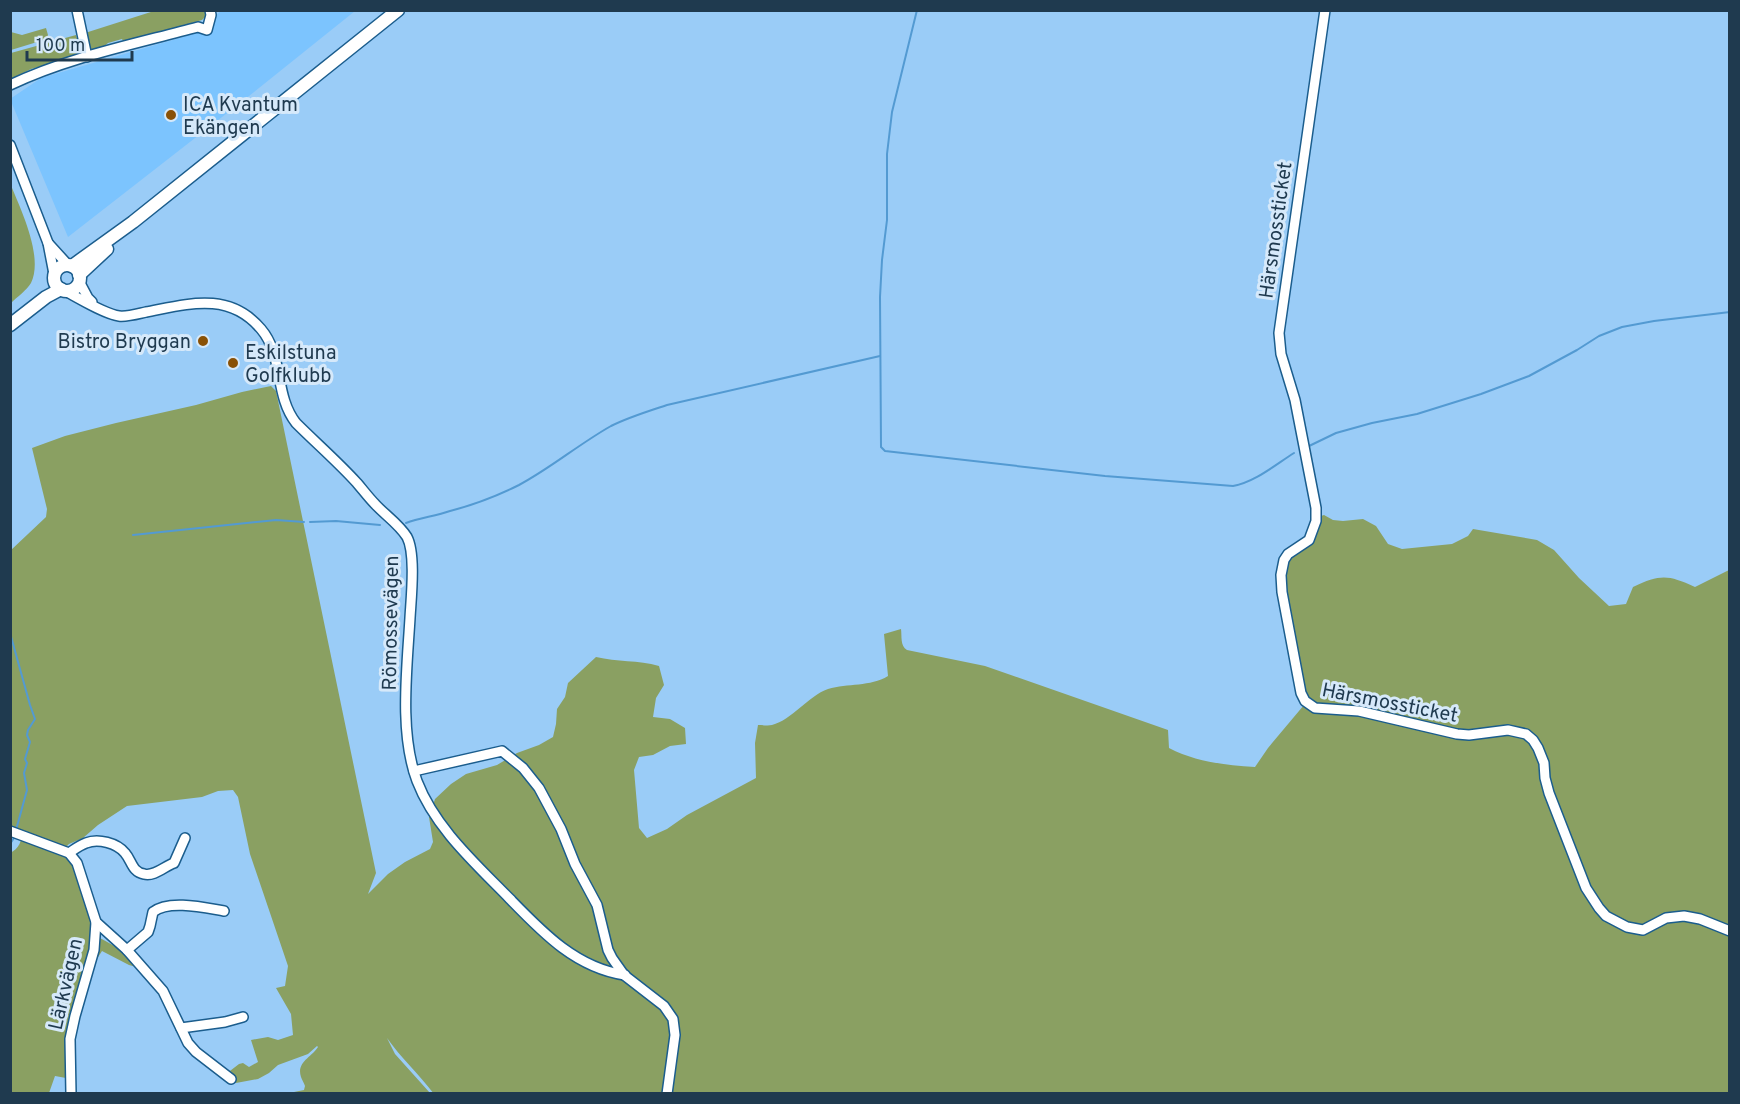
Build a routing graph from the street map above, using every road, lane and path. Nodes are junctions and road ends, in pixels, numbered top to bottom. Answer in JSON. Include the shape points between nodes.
{"nodes":[{"id":1,"x":77,"y":10,"type":"edge"},
{"id":2,"x":210,"y":10,"type":"edge"},
{"id":3,"x":398,"y":10,"type":"edge"},
{"id":4,"x":1326,"y":10,"type":"edge"},
{"id":5,"x":87,"y":57,"type":"junction"},
{"id":6,"x":10,"y":85,"type":"edge"},
{"id":7,"x":10,"y":145,"type":"edge"},
{"id":8,"x":48,"y":243,"type":"junction"},
{"id":9,"x":74,"y":272,"type":"junction"},
{"id":10,"x":54,"y":276,"type":"junction"},
{"id":11,"x":63,"y":290,"type":"junction"},
{"id":12,"x":96,"y":306,"type":"junction"},
{"id":13,"x":10,"y":315,"type":"edge"},
{"id":14,"x":10,"y":325,"type":"edge"},
{"id":15,"x":414,"y":771,"type":"junction"},
{"id":16,"x":10,"y":831,"type":"edge"},
{"id":17,"x":185,"y":838,"type":"dead end"},
{"id":18,"x":69,"y":853,"type":"junction"},
{"id":19,"x":224,"y":911,"type":"dead end"},
{"id":20,"x":96,"y":922,"type":"junction"},
{"id":21,"x":1730,"y":932,"type":"edge"},
{"id":22,"x":127,"y":950,"type":"junction"},
{"id":23,"x":625,"y":975,"type":"junction"},
{"id":24,"x":243,"y":1017,"type":"dead end"},
{"id":25,"x":181,"y":1028,"type":"junction"},
{"id":26,"x":231,"y":1079,"type":"dead end"},
{"id":27,"x":70,"y":1094,"type":"edge"},
{"id":28,"x":667,"y":1094,"type":"edge"}],
"edges":[{"from":1,"to":5,"type":"street"},
{"from":2,"to":5,"type":"street","via":[[207,30],[198,27]]},
{"from":3,"to":9,"type":"main road"},
{"from":4,"to":21,"type":"street","name":"Härsmossticket","via":[[1279,333],[1316,508],[1309,540],[1288,554],[1281,574],[1301,693],[1315,708],[1359,711],[1456,734],[1508,729],[1526,734],[1541,754],[1549,793],[1586,888],[1606,916],[1643,930],[1666,918],[1684,916]]},
{"from":5,"to":6,"type":"street"},
{"from":7,"to":8,"type":"street"},
{"from":8,"to":9,"type":"street"},
{"from":8,"to":10,"type":"street"},
{"from":9,"to":10,"type":"main road","via":[[61,266]]},
{"from":9,"to":11,"type":"main road","via":[[72,290]]},
{"from":9,"to":12,"type":"street"},
{"from":10,"to":11,"type":"main road","via":[[55,284]]},
{"from":10,"to":13,"type":"main road"},
{"from":11,"to":12,"type":"street","name":"Römossevägen"},
{"from":11,"to":14,"type":"main road","via":[[53,292]]},
{"from":12,"to":15,"type":"street","name":"Römossevägen","via":[[121,316],[188,304],[217,304],[254,321],[272,346],[284,402],[296,423],[407,538],[411,569],[407,734]]},
{"from":15,"to":23,"type":"street","name":"Römossevägen","via":[[424,796],[450,835],[532,922],[586,963]]},
{"from":15,"to":23,"type":"street","via":[[502,751],[524,768],[561,829],[597,905],[608,950]]},
{"from":16,"to":18,"type":"street"},
{"from":17,"to":18,"type":"street","via":[[174,863],[153,874],[134,870],[127,855],[107,842],[87,842]]},
{"from":18,"to":20,"type":"street","name":"Lärkvägen","via":[[77,863]]},
{"from":19,"to":22,"type":"street","via":[[162,906],[153,912],[148,932]]},
{"from":20,"to":22,"type":"street"},
{"from":20,"to":27,"type":"street","name":"Lärkvägen","via":[[94,950],[70,1039]]},
{"from":22,"to":25,"type":"street","via":[[164,991]]},
{"from":23,"to":28,"type":"street","via":[[664,1006],[673,1019],[675,1035]]},
{"from":24,"to":25,"type":"street"},
{"from":25,"to":26,"type":"street","via":[[196,1052]]}]}
